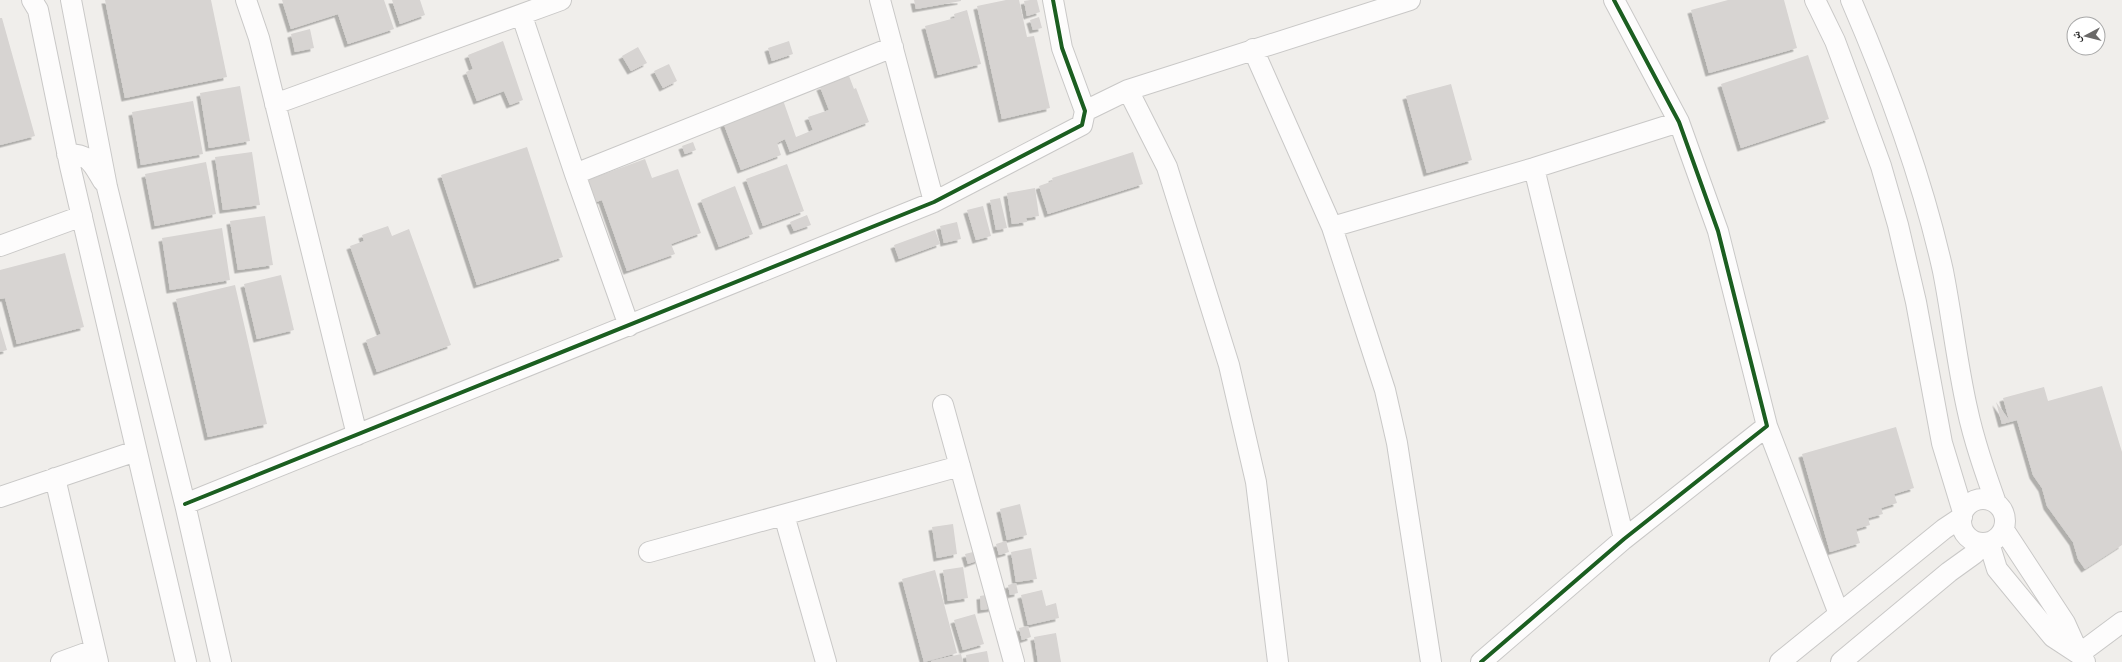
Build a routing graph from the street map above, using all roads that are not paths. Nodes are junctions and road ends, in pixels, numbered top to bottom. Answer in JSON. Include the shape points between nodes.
{"nodes":[{"id":1,"x":32,"y":0,"type":"edge"},
{"id":2,"x":71,"y":0,"type":"edge"},
{"id":3,"x":246,"y":0,"type":"edge"},
{"id":4,"x":561,"y":0,"type":"edge"},
{"id":5,"x":880,"y":0,"type":"edge"},
{"id":6,"x":1053,"y":0,"type":"edge"},
{"id":7,"x":1410,"y":0,"type":"edge"},
{"id":8,"x":1614,"y":0,"type":"edge"},
{"id":9,"x":1815,"y":0,"type":"edge"},
{"id":10,"x":1851,"y":0,"type":"edge"},
{"id":11,"x":522,"y":16,"type":"junction"},
{"id":12,"x":892,"y":47,"type":"junction"},
{"id":13,"x":1253,"y":50,"type":"junction"},
{"id":14,"x":1128,"y":90,"type":"junction"},
{"id":15,"x":275,"y":104,"type":"junction"},
{"id":16,"x":1085,"y":111,"type":"junction"},
{"id":17,"x":1679,"y":122,"type":"junction"},
{"id":18,"x":73,"y":158,"type":"junction"},
{"id":19,"x":1534,"y":168,"type":"junction"},
{"id":20,"x":575,"y":174,"type":"junction"},
{"id":21,"x":107,"y":187,"type":"junction"},
{"id":22,"x":934,"y":202,"type":"junction"},
{"id":23,"x":82,"y":216,"type":"junction"},
{"id":24,"x":1332,"y":227,"type":"junction"},
{"id":25,"x":0,"y":246,"type":"edge"},
{"id":26,"x":629,"y":326,"type":"junction"},
{"id":27,"x":943,"y":405,"type":"dead end"},
{"id":28,"x":1767,"y":426,"type":"junction"},
{"id":29,"x":357,"y":435,"type":"junction"},
{"id":30,"x":136,"y":451,"type":"junction"},
{"id":31,"x":960,"y":466,"type":"junction"},
{"id":32,"x":55,"y":478,"type":"junction"},
{"id":33,"x":0,"y":497,"type":"edge"},
{"id":34,"x":1996,"y":503,"type":"junction"},
{"id":35,"x":185,"y":504,"type":"junction"},
{"id":36,"x":1962,"y":514,"type":"junction"},
{"id":37,"x":784,"y":515,"type":"junction"},
{"id":38,"x":1624,"y":539,"type":"junction"},
{"id":39,"x":1992,"y":539,"type":"junction"},
{"id":40,"x":649,"y":552,"type":"dead end"},
{"id":41,"x":1964,"y":561,"type":"junction"},
{"id":42,"x":1997,"y":569,"type":"junction"},
{"id":43,"x":1839,"y":614,"type":"junction"},
{"id":44,"x":2122,"y":622,"type":"edge"},
{"id":45,"x":96,"y":656,"type":"edge"},
{"id":46,"x":2082,"y":658,"type":"edge"},
{"id":47,"x":61,"y":662,"type":"edge"},
{"id":48,"x":186,"y":662,"type":"edge"},
{"id":49,"x":221,"y":662,"type":"edge"},
{"id":50,"x":826,"y":662,"type":"edge"},
{"id":51,"x":1014,"y":662,"type":"edge"},
{"id":52,"x":1278,"y":662,"type":"edge"},
{"id":53,"x":1431,"y":662,"type":"edge"},
{"id":54,"x":1481,"y":662,"type":"edge"},
{"id":55,"x":1780,"y":662,"type":"edge"},
{"id":56,"x":1841,"y":662,"type":"edge"}],
"edges":[{"from":1,"to":18,"type":"street","via":[[38,10]]},
{"from":2,"to":21,"type":"street"},
{"from":3,"to":15,"type":"street","via":[[259,38]]},
{"from":4,"to":11,"type":"street"},
{"from":5,"to":12,"type":"street"},
{"from":6,"to":16,"type":"street","via":[[1062,48]]},
{"from":7,"to":13,"type":"street"},
{"from":8,"to":17,"type":"street"},
{"from":9,"to":36,"type":"street","via":[[1835,41],[1896,217],[1916,302],[1942,443]]},
{"from":10,"to":34,"type":"street","via":[[1914,163],[1943,272],[1967,409],[1982,466]]},
{"from":11,"to":15,"type":"street"},
{"from":11,"to":20,"type":"street"},
{"from":12,"to":20,"type":"street"},
{"from":12,"to":22,"type":"street"},
{"from":13,"to":14,"type":"street"},
{"from":13,"to":24,"type":"street"},
{"from":14,"to":16,"type":"street"},
{"from":14,"to":52,"type":"street","via":[[1167,167],[1229,365],[1256,482]]},
{"from":15,"to":29,"type":"street"},
{"from":16,"to":22,"type":"street","via":[[1082,125]]},
{"from":17,"to":19,"type":"street"},
{"from":17,"to":28,"type":"street","via":[[1718,231]]},
{"from":18,"to":21,"type":"street","via":[[91,162]]},
{"from":18,"to":23,"type":"street"},
{"from":19,"to":24,"type":"street"},
{"from":19,"to":38,"type":"street"},
{"from":20,"to":26,"type":"street"},
{"from":21,"to":35,"type":"street"},
{"from":22,"to":26,"type":"street"},
{"from":23,"to":25,"type":"street"},
{"from":23,"to":30,"type":"street"},
{"from":24,"to":53,"type":"street","via":[[1385,390],[1398,443]]},
{"from":26,"to":29,"type":"street"},
{"from":27,"to":31,"type":"street"},
{"from":28,"to":38,"type":"street"},
{"from":28,"to":43,"type":"street"},
{"from":29,"to":35,"type":"street"},
{"from":30,"to":32,"type":"street"},
{"from":30,"to":48,"type":"street"},
{"from":31,"to":37,"type":"street"},
{"from":31,"to":51,"type":"street"},
{"from":32,"to":33,"type":"street"},
{"from":32,"to":45,"type":"street"},
{"from":34,"to":36,"type":"street","via":[[1988,499],[1978,500],[1969,504]]},
{"from":34,"to":39,"type":"street","via":[[2003,511],[2006,521]]},
{"from":35,"to":49,"type":"street"},
{"from":36,"to":39,"type":"street","via":[[1963,532],[1970,539],[1979,543]]},
{"from":36,"to":43,"type":"street"},
{"from":37,"to":40,"type":"street"},
{"from":37,"to":50,"type":"street"},
{"from":38,"to":54,"type":"street"},
{"from":39,"to":41,"type":"street"},
{"from":39,"to":42,"type":"street"},
{"from":39,"to":46,"type":"street","via":[[2065,623]]},
{"from":41,"to":42,"type":"street","via":[[1978,559]]},
{"from":41,"to":56,"type":"street"},
{"from":42,"to":46,"type":"street","via":[[2053,637]]},
{"from":43,"to":55,"type":"street"},
{"from":44,"to":46,"type":"street"},
{"from":45,"to":47,"type":"street"}]}
